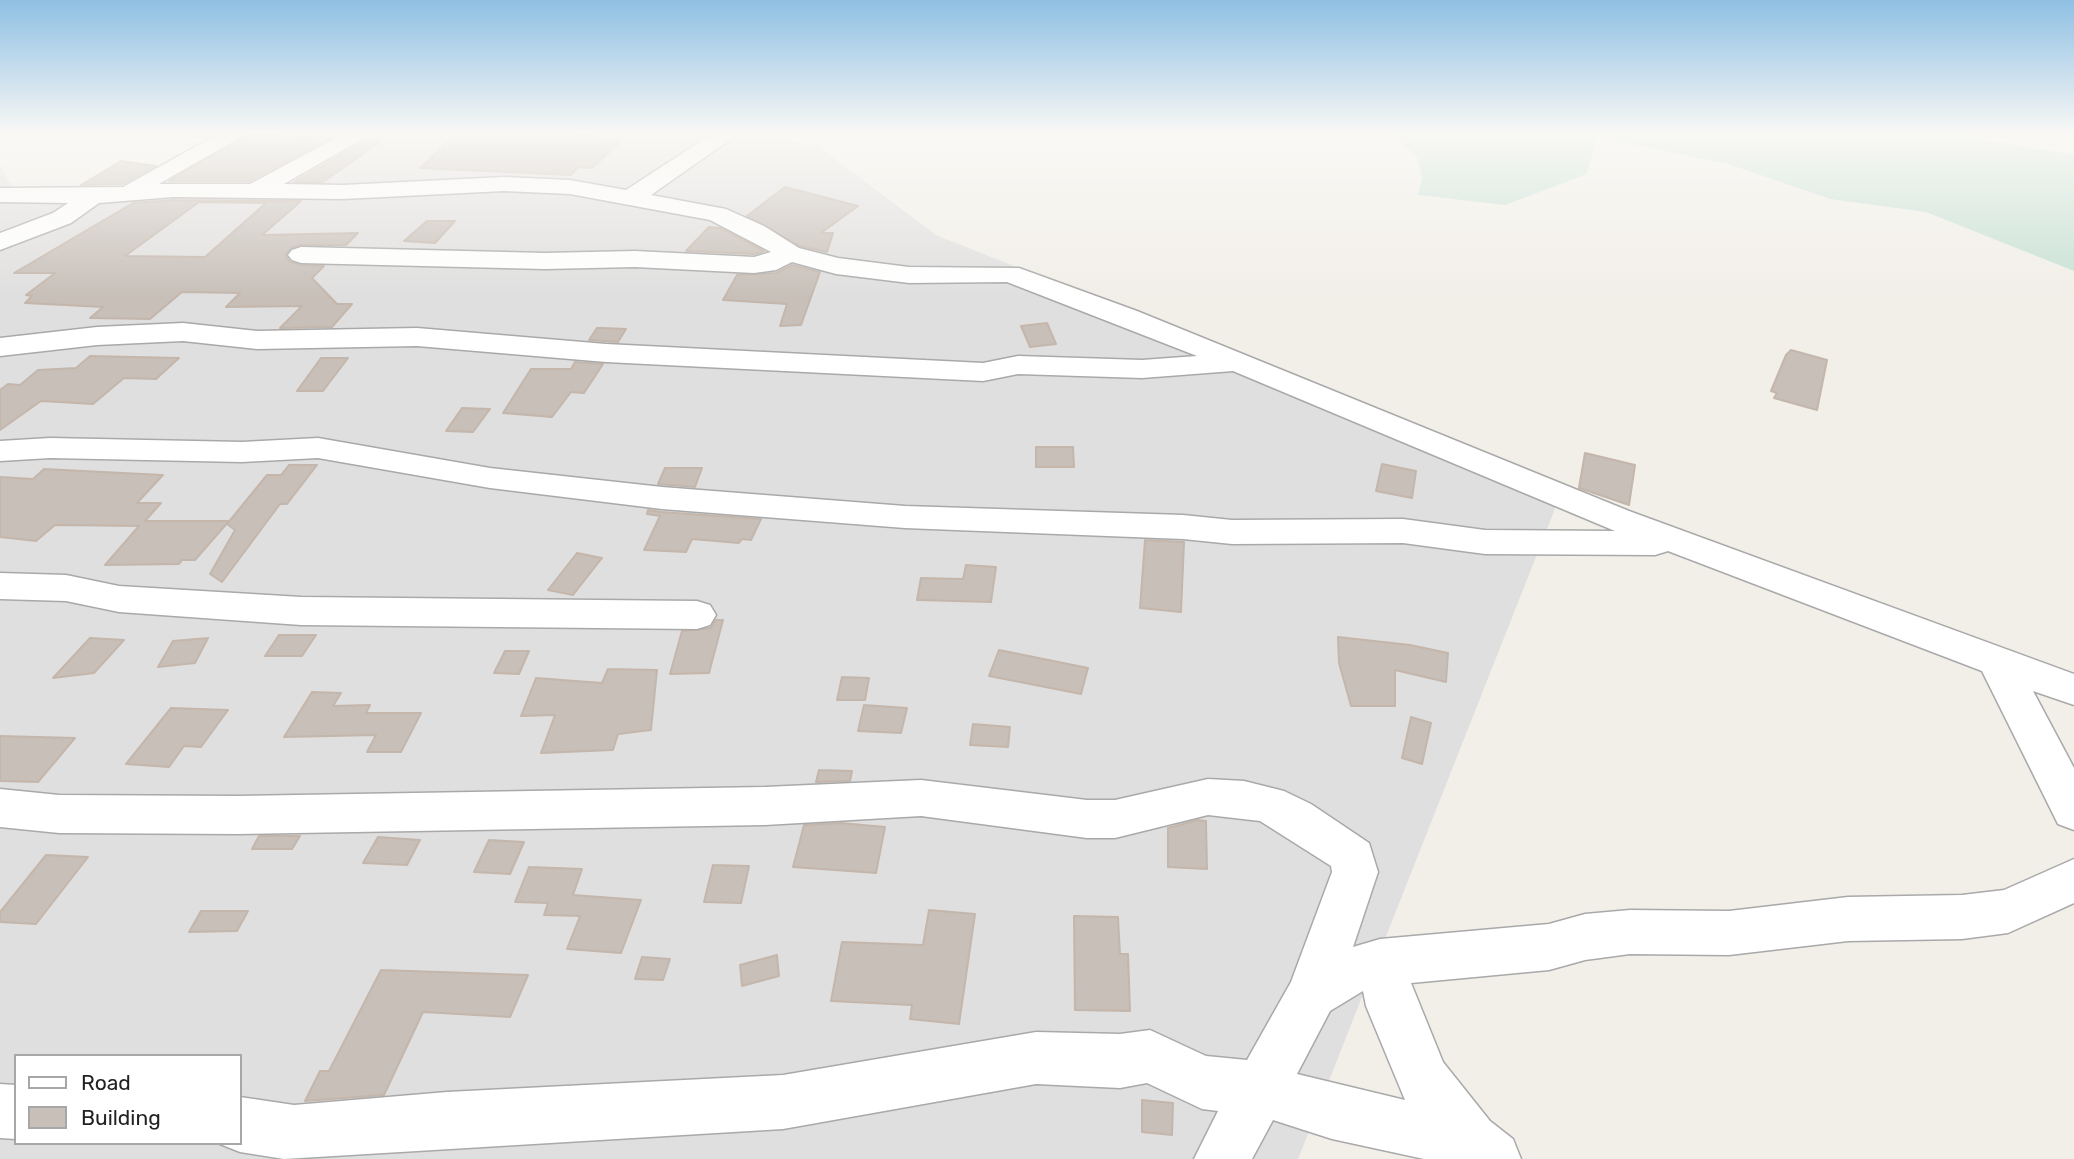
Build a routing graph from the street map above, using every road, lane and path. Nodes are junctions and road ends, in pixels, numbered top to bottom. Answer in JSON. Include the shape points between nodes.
{"nodes":[{"id":1,"x":134,"y":188,"type":"edge"},
{"id":2,"x":259,"y":188,"type":"edge"},
{"id":3,"x":407,"y":188,"type":"edge"},
{"id":4,"x":567,"y":188,"type":"edge"},
{"id":5,"x":645,"y":188,"type":"edge"},
{"id":6,"x":254,"y":191,"type":"junction"},
{"id":7,"x":0,"y":195,"type":"edge"},
{"id":8,"x":121,"y":195,"type":"junction"},
{"id":9,"x":93,"y":196,"type":"junction"},
{"id":10,"x":631,"y":197,"type":"junction"},
{"id":11,"x":0,"y":242,"type":"edge"},
{"id":12,"x":790,"y":253,"type":"junction"},
{"id":13,"x":301,"y":256,"type":"dead end"},
{"id":14,"x":0,"y":347,"type":"edge"},
{"id":15,"x":1243,"y":362,"type":"junction"},
{"id":16,"x":0,"y":451,"type":"edge"},
{"id":17,"x":1679,"y":543,"type":"junction"},
{"id":18,"x":0,"y":586,"type":"edge"},
{"id":19,"x":697,"y":615,"type":"dead end"},
{"id":20,"x":1996,"y":659,"type":"junction"},
{"id":21,"x":2074,"y":690,"type":"edge"},
{"id":22,"x":0,"y":808,"type":"edge"},
{"id":23,"x":2074,"y":811,"type":"edge"},
{"id":24,"x":2074,"y":880,"type":"edge"},
{"id":25,"x":1380,"y":962,"type":"junction"},
{"id":26,"x":1312,"y":994,"type":"junction"},
{"id":27,"x":1259,"y":1090,"type":"junction"},
{"id":28,"x":242,"y":1124,"type":"edge"},
{"id":29,"x":1482,"y":1150,"type":"edge"},
{"id":30,"x":1222,"y":1159,"type":"edge"}],
"edges":[{"from":1,"to":8,"type":"street"},
{"from":2,"to":6,"type":"street"},
{"from":3,"to":6,"type":"street"},
{"from":4,"to":10,"type":"street"},
{"from":5,"to":10,"type":"street"},
{"from":6,"to":8,"type":"street"},
{"from":7,"to":9,"type":"street"},
{"from":8,"to":9,"type":"street"},
{"from":9,"to":11,"type":"street","via":[[62,218]]},
{"from":10,"to":12,"type":"street","via":[[717,214]]},
{"from":12,"to":13,"type":"street","via":[[754,265],[635,259]]},
{"from":12,"to":15,"type":"street","via":[[878,273],[1017,276]]},
{"from":14,"to":15,"type":"street","via":[[183,332],[257,340],[417,337],[983,372],[1018,365],[1142,369]]},
{"from":15,"to":17,"type":"street"},
{"from":16,"to":17,"type":"street","via":[[318,448],[503,479],[662,498],[905,517],[1232,532],[1403,531],[1485,542]]},
{"from":17,"to":20,"type":"street"},
{"from":18,"to":19,"type":"street","via":[[301,611]]},
{"from":20,"to":21,"type":"street"},
{"from":20,"to":23,"type":"street"},
{"from":22,"to":26,"type":"street","via":[[59,814],[238,815],[765,806],[921,798],[1087,820],[1115,819],[1208,797],[1244,799],[1295,817],[1353,857],[1356,872]]},
{"from":24,"to":25,"type":"street","via":[[2008,911],[1962,917],[1848,919],[1729,933],[1630,932],[1549,947]]},
{"from":25,"to":26,"type":"street","via":[[1345,973]]},
{"from":25,"to":29,"type":"street","via":[[1392,1006],[1424,1081]]},
{"from":26,"to":27,"type":"street"},
{"from":27,"to":28,"type":"street","via":[[1202,1082],[1150,1056],[1120,1060],[1060,1057],[980,1066],[783,1102],[294,1133]]},
{"from":27,"to":29,"type":"street"},
{"from":27,"to":30,"type":"street"}]}
